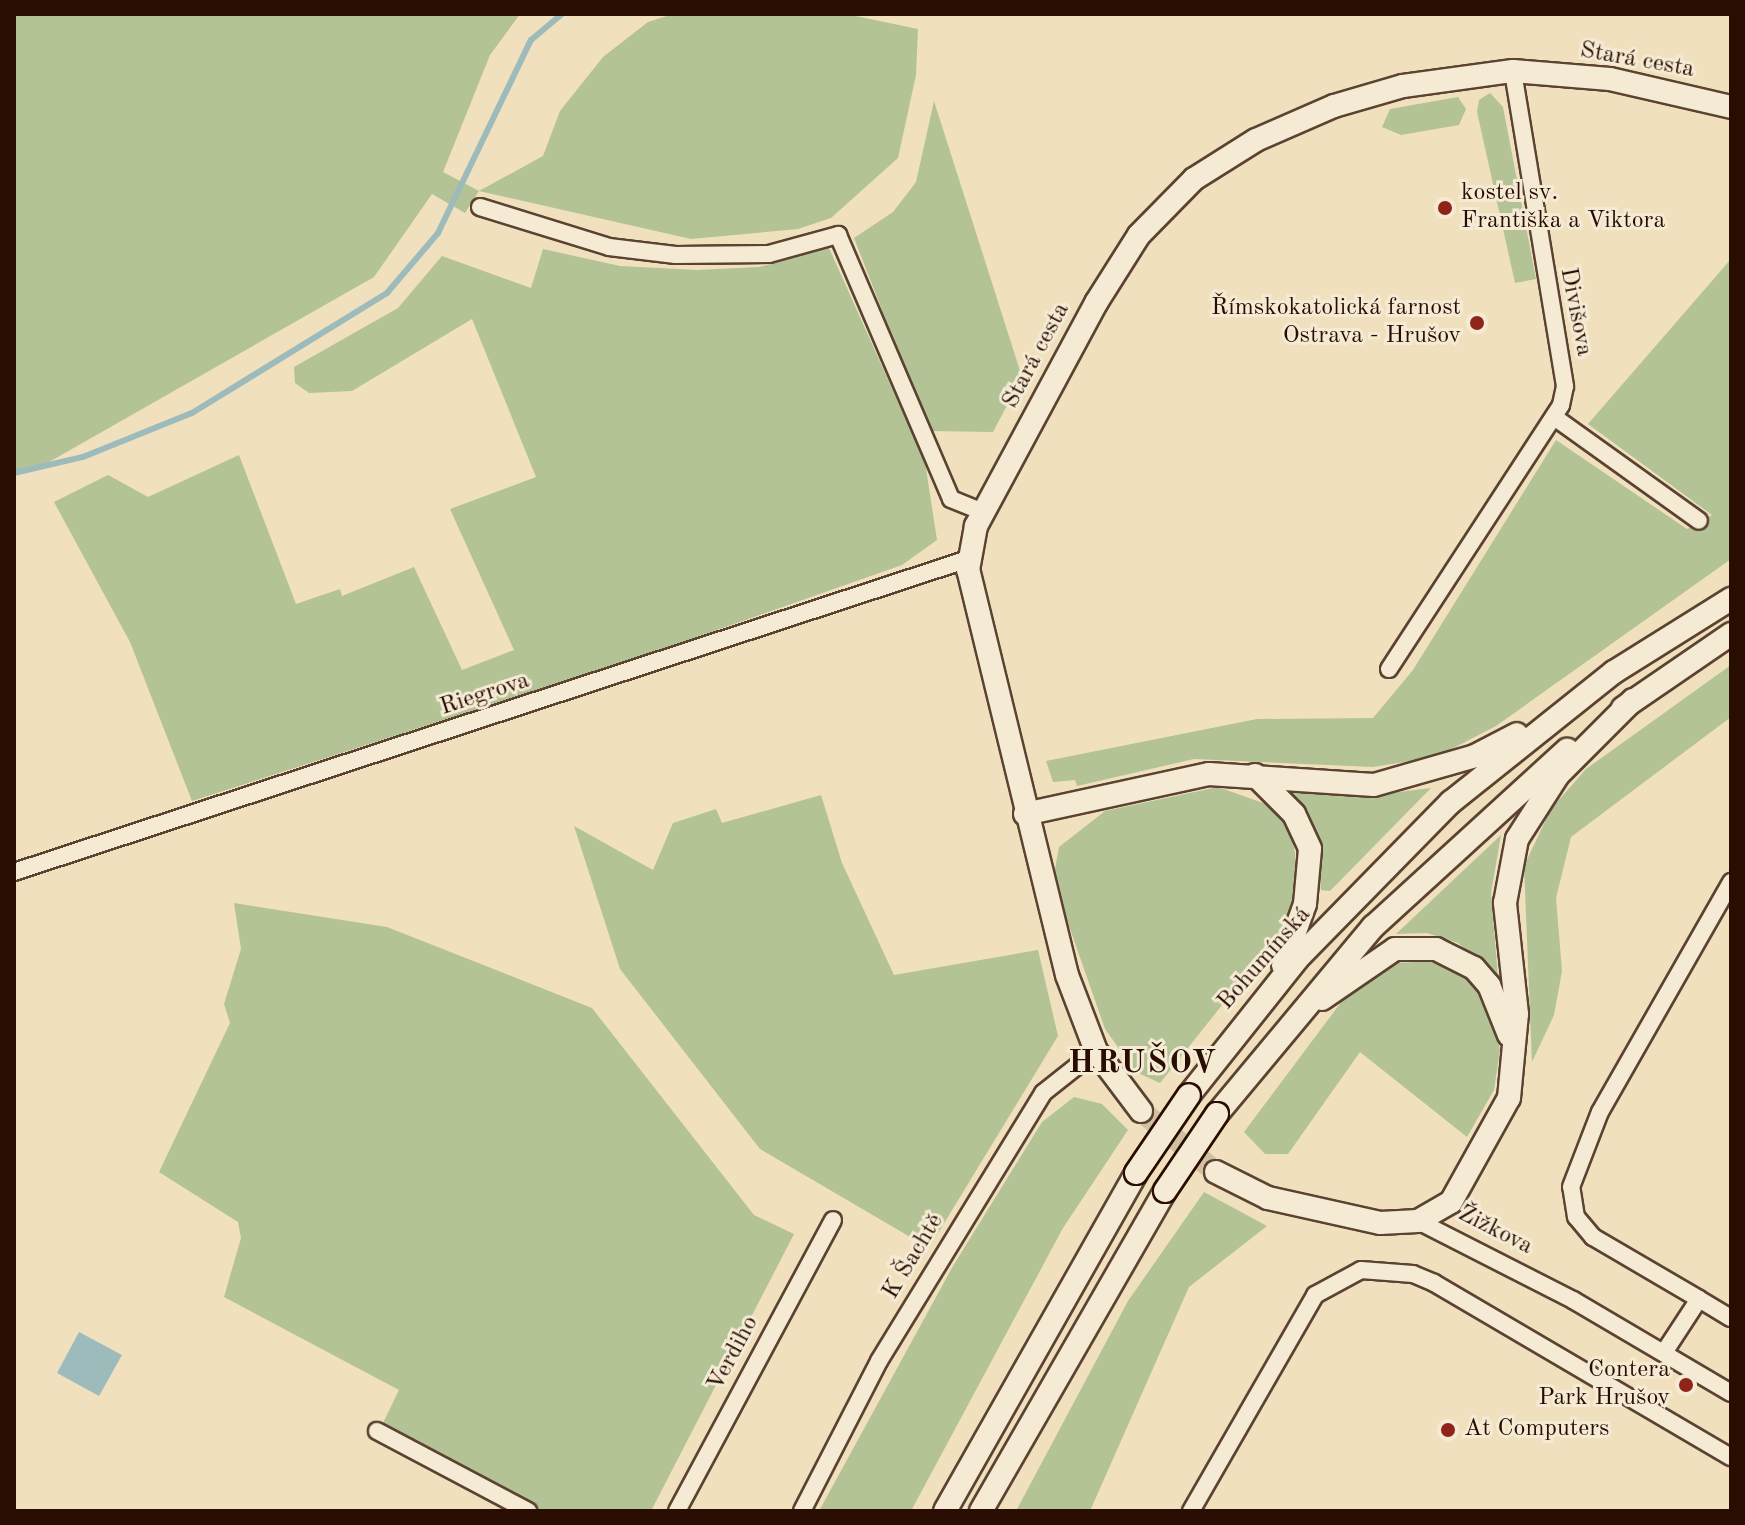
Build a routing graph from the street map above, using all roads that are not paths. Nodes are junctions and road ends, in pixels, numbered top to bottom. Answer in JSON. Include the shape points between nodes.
{"nodes":[{"id":1,"x":1513,"y":71,"type":"junction"},
{"id":2,"x":1731,"y":107,"type":"edge"},
{"id":3,"x":480,"y":207,"type":"dead end"},
{"id":4,"x":1554,"y":417,"type":"junction"},
{"id":5,"x":983,"y":512,"type":"junction"},
{"id":6,"x":1699,"y":521,"type":"dead end"},
{"id":7,"x":968,"y":559,"type":"junction"},
{"id":8,"x":1731,"y":599,"type":"edge"},
{"id":9,"x":1731,"y":634,"type":"edge"},
{"id":10,"x":1389,"y":669,"type":"dead end"},
{"id":11,"x":1633,"y":700,"type":"junction"},
{"id":12,"x":1558,"y":713,"type":"junction"},
{"id":13,"x":1255,"y":775,"type":"junction"},
{"id":14,"x":1025,"y":814,"type":"junction"},
{"id":15,"x":14,"y":872,"type":"edge"},
{"id":16,"x":1731,"y":882,"type":"edge"},
{"id":17,"x":1248,"y":1017,"type":"junction"},
{"id":18,"x":1275,"y":1039,"type":"junction"},
{"id":19,"x":1096,"y":1051,"type":"junction"},
{"id":20,"x":1516,"y":1059,"type":"junction"},
{"id":21,"x":1141,"y":1111,"type":"tunnel mouth"},
{"id":22,"x":1216,"y":1172,"type":"tunnel mouth"},
{"id":23,"x":833,"y":1220,"type":"dead end"},
{"id":24,"x":1418,"y":1221,"type":"junction"},
{"id":25,"x":1699,"y":1299,"type":"junction"},
{"id":26,"x":1731,"y":1318,"type":"edge"},
{"id":27,"x":1665,"y":1351,"type":"junction"},
{"id":28,"x":1731,"y":1393,"type":"edge"},
{"id":29,"x":377,"y":1431,"type":"dead end"},
{"id":30,"x":1731,"y":1457,"type":"edge"},
{"id":31,"x":528,"y":1511,"type":"edge"},
{"id":32,"x":677,"y":1511,"type":"edge"},
{"id":33,"x":802,"y":1511,"type":"edge"},
{"id":34,"x":945,"y":1511,"type":"edge"},
{"id":35,"x":981,"y":1511,"type":"edge"},
{"id":36,"x":1191,"y":1511,"type":"edge"}],
"edges":[{"from":1,"to":2,"type":"main road","name":"Stará cesta","via":[[1619,81]]},
{"from":1,"to":4,"type":"street","name":"Divišova","via":[[1565,386]]},
{"from":1,"to":5,"type":"main road","name":"Stará cesta","via":[[1418,83],[1334,106],[1256,140],[1194,179],[1120,262]]},
{"from":3,"to":5,"type":"street","via":[[609,247],[676,255],[769,254],[838,235],[951,499]]},
{"from":4,"to":6,"type":"street"},
{"from":4,"to":10,"type":"street","name":"Divišova"},
{"from":5,"to":7,"type":"main road","name":"Stará cesta"},
{"from":7,"to":14,"type":"main road"},
{"from":7,"to":15,"type":"street","name":"Riegrova"},
{"from":8,"to":12,"type":"main road","name":"Bohumínská"},
{"from":9,"to":11,"type":"main road"},
{"from":11,"to":18,"type":"main road","via":[[1425,875]]},
{"from":11,"to":20,"type":"main road","via":[[1558,775],[1517,839],[1505,903]]},
{"from":12,"to":13,"type":"main road","via":[[1475,756],[1374,785]]},
{"from":12,"to":17,"type":"main road","name":"Bohumínská","via":[[1401,850]]},
{"from":13,"to":14,"type":"main road","via":[[1157,781]]},
{"from":13,"to":17,"type":"main road","via":[[1299,821],[1311,859],[1294,941]]},
{"from":14,"to":19,"type":"main road","via":[[1061,954]]},
{"from":16,"to":25,"type":"street","via":[[1579,1152],[1571,1187],[1576,1217],[1593,1237]]},
{"from":17,"to":34,"type":"main road","name":"Bohumínská","bridge":true,"via":[[1136,1173]]},
{"from":18,"to":20,"type":"main road","via":[[1373,960],[1416,947],[1456,957],[1489,985]]},
{"from":18,"to":35,"type":"main road","bridge":true,"via":[[1165,1191]]},
{"from":19,"to":21,"type":"main road"},
{"from":19,"to":33,"type":"street","name":"K Šachtě","via":[[1043,1093],[879,1361]]},
{"from":20,"to":24,"type":"main road","via":[[1509,1098],[1480,1160],[1451,1202]]},
{"from":22,"to":24,"type":"main road","name":"Žižkova","via":[[1292,1206],[1380,1223]]},
{"from":23,"to":32,"type":"street","name":"Verdiho"},
{"from":24,"to":27,"type":"street","name":"Žižkova"},
{"from":25,"to":26,"type":"street"},
{"from":25,"to":27,"type":"street"},
{"from":27,"to":28,"type":"street","name":"Žižkova"},
{"from":29,"to":31,"type":"street"},
{"from":30,"to":36,"type":"street","via":[[1434,1283],[1361,1270],[1315,1295]]}]}
